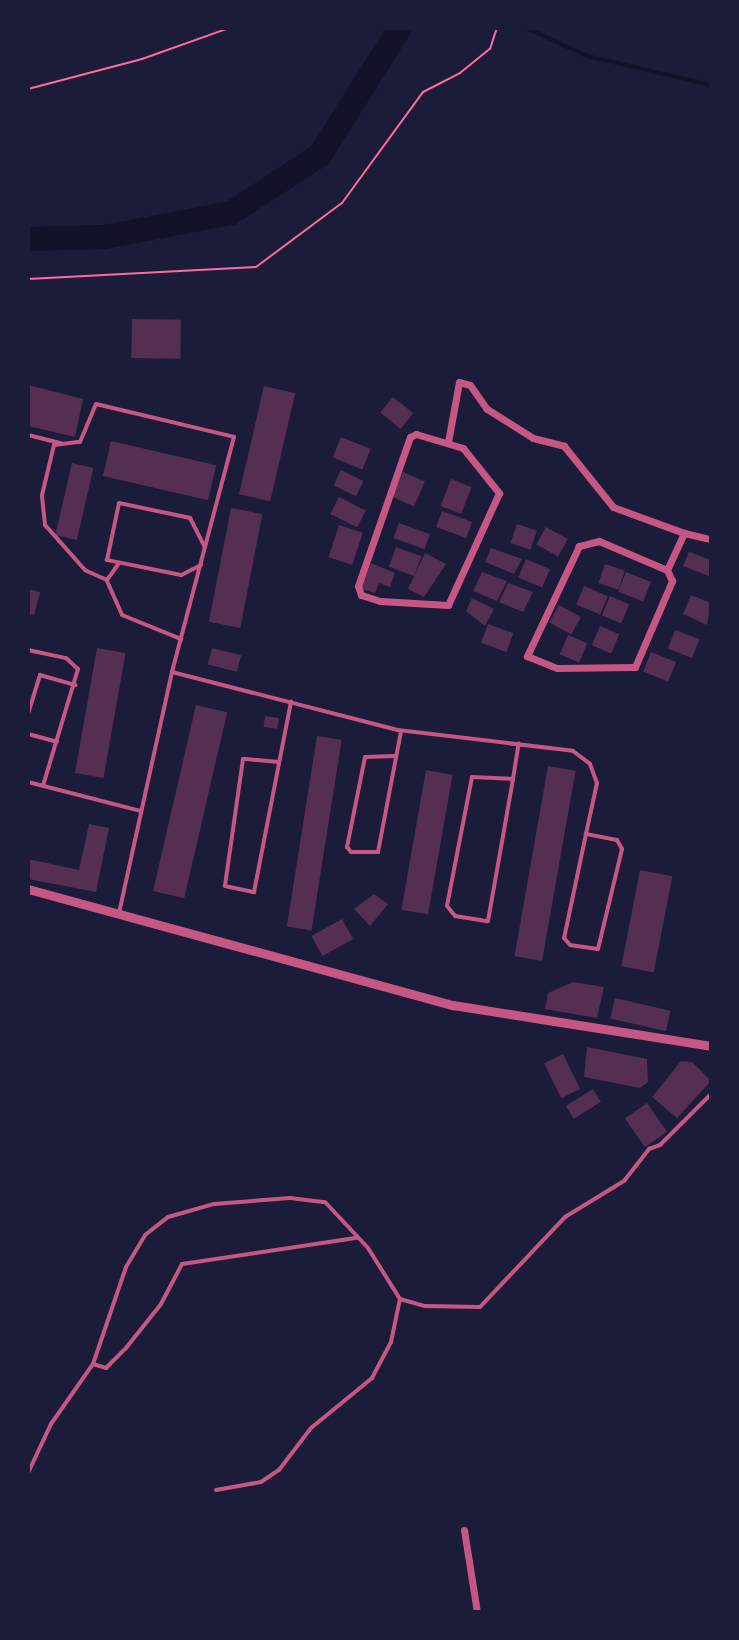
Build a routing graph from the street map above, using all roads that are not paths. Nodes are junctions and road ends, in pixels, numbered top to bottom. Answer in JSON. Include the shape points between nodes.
{"nodes":[{"id":1,"x":28,"y":435,"type":"edge"},
{"id":2,"x":448,"y":442,"type":"junction"},
{"id":3,"x":63,"y":444,"type":"junction"},
{"id":4,"x":684,"y":533,"type":"junction"},
{"id":5,"x":711,"y":539,"type":"edge"},
{"id":6,"x":205,"y":547,"type":"junction"},
{"id":7,"x":119,"y":563,"type":"junction"},
{"id":8,"x":201,"y":565,"type":"junction"},
{"id":9,"x":667,"y":570,"type":"junction"},
{"id":10,"x":107,"y":580,"type":"junction"},
{"id":11,"x":181,"y":639,"type":"junction"},
{"id":12,"x":28,"y":650,"type":"edge"},
{"id":13,"x":172,"y":672,"type":"junction"},
{"id":14,"x":77,"y":685,"type":"junction"},
{"id":15,"x":291,"y":702,"type":"junction"},
{"id":16,"x":28,"y":714,"type":"edge"},
{"id":17,"x":401,"y":730,"type":"junction"},
{"id":18,"x":28,"y":734,"type":"edge"},
{"id":19,"x":57,"y":742,"type":"junction"},
{"id":20,"x":519,"y":743,"type":"junction"},
{"id":21,"x":396,"y":756,"type":"junction"},
{"id":22,"x":279,"y":762,"type":"junction"},
{"id":23,"x":513,"y":779,"type":"junction"},
{"id":24,"x":28,"y":782,"type":"edge"},
{"id":25,"x":43,"y":786,"type":"junction"},
{"id":26,"x":141,"y":811,"type":"junction"},
{"id":27,"x":586,"y":834,"type":"junction"},
{"id":28,"x":28,"y":889,"type":"edge"},
{"id":29,"x":119,"y":913,"type":"junction"},
{"id":30,"x":711,"y":1046,"type":"edge"},
{"id":31,"x":711,"y":1094,"type":"edge"},
{"id":32,"x":358,"y":1237,"type":"junction"},
{"id":33,"x":400,"y":1299,"type":"junction"},
{"id":34,"x":93,"y":1364,"type":"junction"},
{"id":35,"x":28,"y":1473,"type":"edge"},
{"id":36,"x":216,"y":1490,"type":"dead end"},
{"id":37,"x":464,"y":1530,"type":"dead end"},
{"id":38,"x":477,"y":1612,"type":"edge"}],
"edges":[{"from":1,"to":3,"type":"lane"},
{"from":2,"to":2,"type":"street","via":[[410,437],[358,586],[361,595],[448,605],[499,493],[463,448]]},
{"from":2,"to":4,"type":"street","via":[[459,382],[470,385],[487,409],[533,438],[564,446],[613,507]]},
{"from":3,"to":6,"type":"lane","via":[[80,442],[96,404],[234,437]]},
{"from":3,"to":10,"type":"lane","via":[[54,445],[42,495],[45,525],[85,570]]},
{"from":4,"to":5,"type":"street"},
{"from":4,"to":9,"type":"street"},
{"from":6,"to":7,"type":"lane","via":[[190,518],[119,503],[107,560]]},
{"from":6,"to":8,"type":"lane"},
{"from":7,"to":8,"type":"lane","via":[[181,575]]},
{"from":7,"to":10,"type":"lane"},
{"from":8,"to":11,"type":"lane"},
{"from":9,"to":9,"type":"street","via":[[599,541],[579,546],[527,656],[557,668],[635,667],[672,581]]},
{"from":10,"to":11,"type":"lane","via":[[122,615]]},
{"from":11,"to":13,"type":"lane"},
{"from":12,"to":14,"type":"lane","via":[[73,662]]},
{"from":13,"to":15,"type":"lane"},
{"from":13,"to":26,"type":"lane"},
{"from":14,"to":16,"type":"lane","via":[[40,675]]},
{"from":14,"to":19,"type":"lane"},
{"from":15,"to":17,"type":"lane"},
{"from":15,"to":22,"type":"lane"},
{"from":17,"to":20,"type":"lane"},
{"from":17,"to":21,"type":"lane"},
{"from":18,"to":19,"type":"lane"},
{"from":19,"to":25,"type":"lane"},
{"from":20,"to":23,"type":"lane"},
{"from":20,"to":27,"type":"lane","via":[[573,751],[590,764],[597,783]]},
{"from":21,"to":21,"type":"lane","via":[[378,852],[351,852],[347,847],[365,757]]},
{"from":22,"to":22,"type":"lane","via":[[254,892],[225,886],[243,759]]},
{"from":23,"to":23,"type":"lane","via":[[488,921],[455,916],[447,906],[472,777]]},
{"from":24,"to":25,"type":"lane"},
{"from":25,"to":26,"type":"lane"},
{"from":26,"to":29,"type":"lane"},
{"from":27,"to":27,"type":"lane","via":[[564,938],[570,945],[598,949],[622,849],[617,840]]},
{"from":28,"to":29,"type":"street"},
{"from":29,"to":30,"type":"street","via":[[453,1005]]},
{"from":31,"to":33,"type":"lane","via":[[660,1145],[649,1149],[624,1181],[565,1217],[482,1307],[425,1306]]},
{"from":32,"to":33,"type":"lane"},
{"from":32,"to":34,"type":"lane","via":[[182,1264],[161,1304],[126,1348],[106,1368]]},
{"from":32,"to":34,"type":"lane","via":[[325,1202],[290,1198],[214,1204],[168,1217],[145,1235],[126,1267]]},
{"from":33,"to":36,"type":"lane","via":[[391,1342],[372,1378],[311,1428],[279,1470],[261,1482]]},
{"from":34,"to":35,"type":"lane","via":[[51,1424]]},
{"from":37,"to":38,"type":"street"}]}
